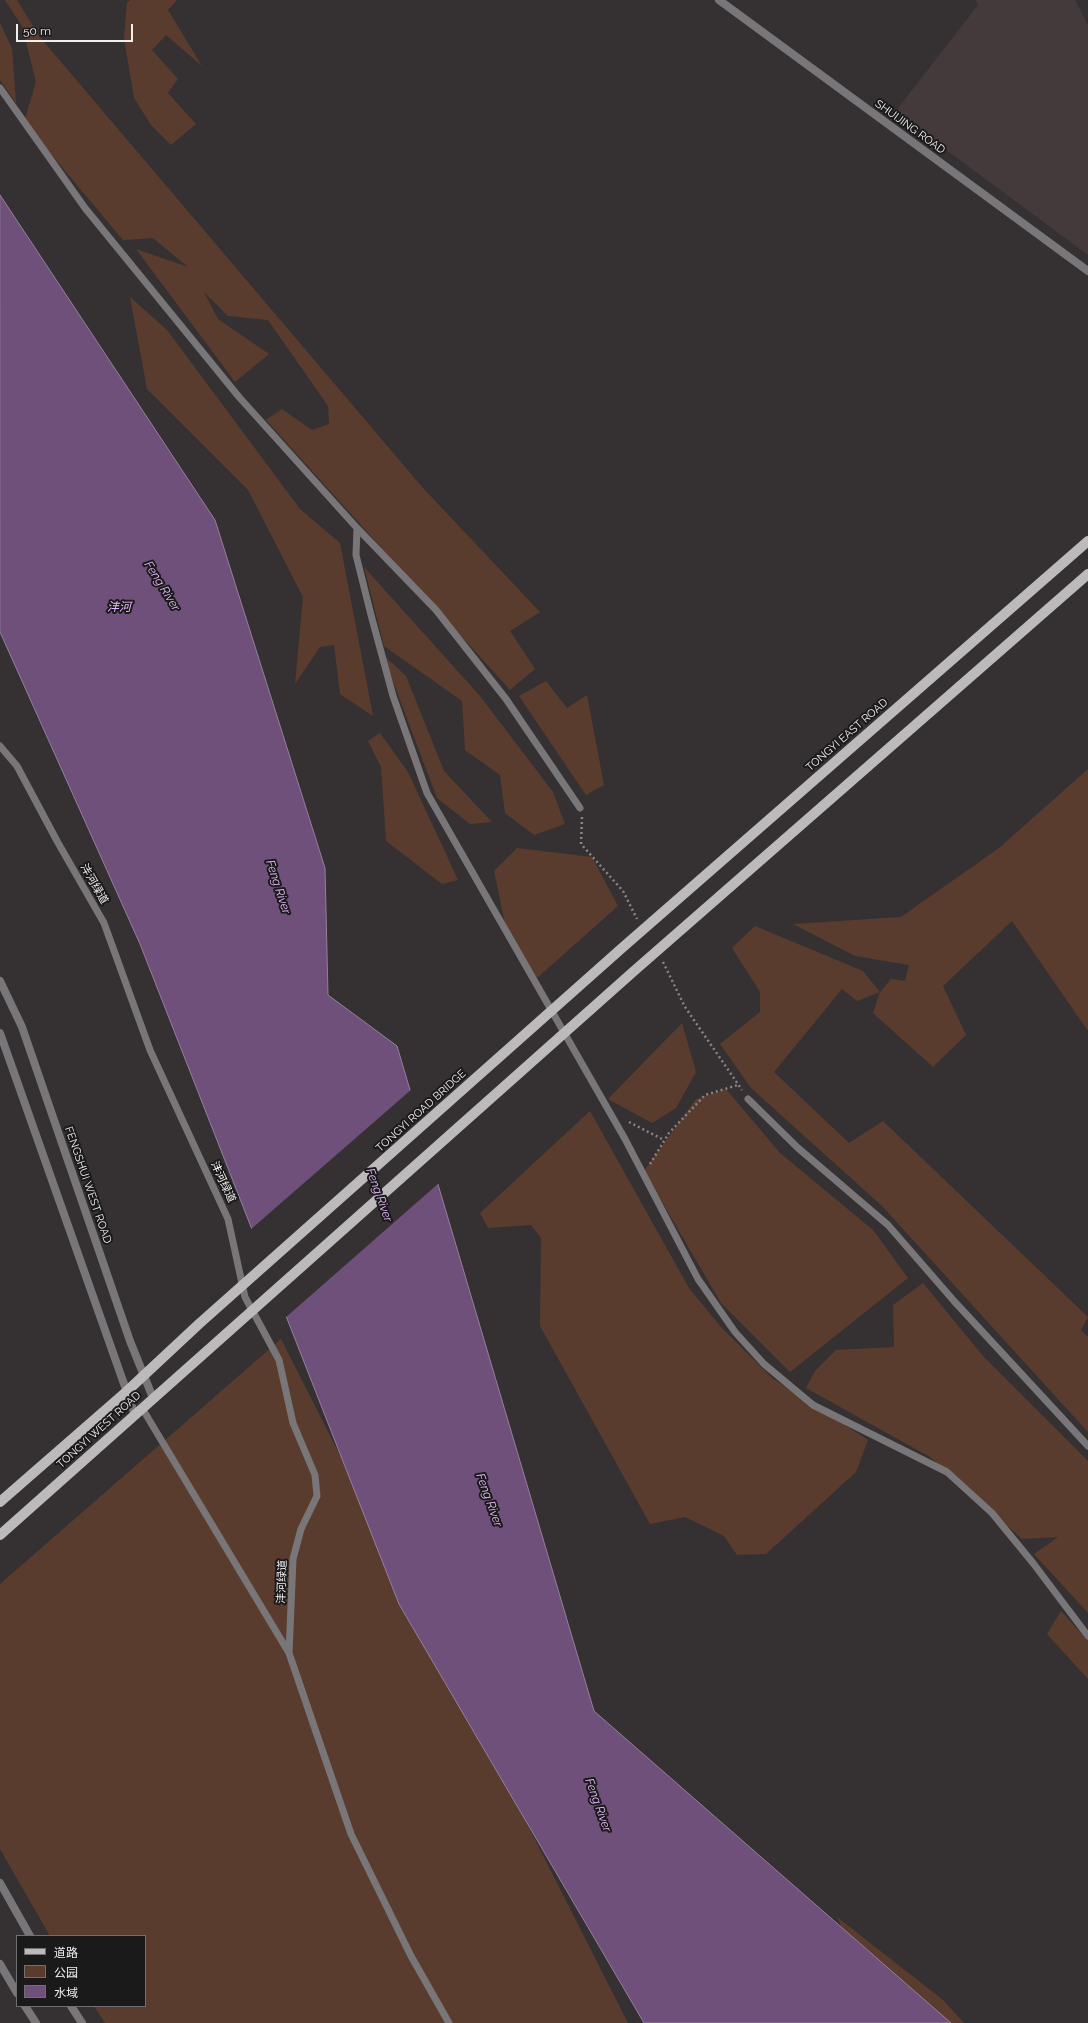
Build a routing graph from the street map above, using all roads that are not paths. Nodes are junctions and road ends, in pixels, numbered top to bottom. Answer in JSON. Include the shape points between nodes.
{"nodes":[{"id":1,"x":719,"y":0,"type":"edge"},
{"id":2,"x":0,"y":88,"type":"edge"},
{"id":3,"x":1088,"y":271,"type":"edge"},
{"id":4,"x":357,"y":528,"type":"junction"},
{"id":5,"x":1088,"y":541,"type":"edge"},
{"id":6,"x":1088,"y":574,"type":"edge"},
{"id":7,"x":0,"y":746,"type":"edge"},
{"id":8,"x":580,"y":808,"type":"road end"},
{"id":9,"x":622,"y":948,"type":"joint"},
{"id":10,"x":0,"y":981,"type":"edge"},
{"id":11,"x":0,"y":1033,"type":"edge"},
{"id":12,"x":748,"y":1099,"type":"road end"},
{"id":13,"x":200,"y":1323,"type":"joint"},
{"id":14,"x":144,"y":1376,"type":"junction"},
{"id":15,"x":126,"y":1392,"type":"junction"},
{"id":16,"x":153,"y":1398,"type":"junction"},
{"id":17,"x":142,"y":1408,"type":"junction"},
{"id":18,"x":134,"y":1415,"type":"junction"},
{"id":19,"x":1088,"y":1446,"type":"edge"},
{"id":20,"x":0,"y":1502,"type":"edge"},
{"id":21,"x":0,"y":1535,"type":"edge"},
{"id":22,"x":1088,"y":1636,"type":"edge"},
{"id":23,"x":289,"y":1653,"type":"junction"},
{"id":24,"x":0,"y":1883,"type":"edge"},
{"id":25,"x":29,"y":1935,"type":"edge"},
{"id":26,"x":0,"y":1964,"type":"edge"},
{"id":27,"x":16,"y":1991,"type":"edge"},
{"id":28,"x":26,"y":2007,"type":"edge"},
{"id":29,"x":72,"y":2007,"type":"edge"},
{"id":30,"x":36,"y":2023,"type":"edge"},
{"id":31,"x":82,"y":2023,"type":"edge"},
{"id":32,"x":449,"y":2023,"type":"edge"}],
"edges":[{"from":1,"to":3,"type":"street","name":"SHUIJING ROAD"},
{"from":2,"to":4,"type":"lane","via":[[85,208],[239,397]]},
{"from":4,"to":8,"type":"lane","via":[[436,610],[506,699]]},
{"from":4,"to":22,"type":"lane","via":[[356,555],[371,615],[393,696],[427,793],[609,1111],[698,1279],[735,1332],[764,1364],[813,1405],[947,1472],[992,1513]]},
{"from":5,"to":9,"type":"main road","name":"TONGYI EAST ROAD"},
{"from":6,"to":16,"type":"main road","name":"TONGYI WEST ROAD","via":[[657,950]]},
{"from":7,"to":23,"type":"lane","name":"沣河绿道","via":[[17,766],[104,923],[150,1050],[228,1219],[245,1297],[280,1360],[293,1423],[315,1475],[317,1496],[301,1529],[293,1559]]},
{"from":9,"to":13,"type":"main road","name":"TONGYI ROAD BRIDGE"},
{"from":10,"to":14,"type":"street","name":"FENGSHUI WEST ROAD","via":[[22,1027]]},
{"from":11,"to":15,"type":"street"},
{"from":12,"to":19,"type":"lane","via":[[798,1148],[888,1225],[954,1301]]},
{"from":13,"to":14,"type":"main road","name":"TONGYI WEST ROAD"},
{"from":14,"to":15,"type":"main road","name":"TONGYI WEST ROAD"},
{"from":14,"to":16,"type":"street","name":"FENGSHUI WEST ROAD"},
{"from":15,"to":18,"type":"street"},
{"from":15,"to":20,"type":"main road","name":"TONGYI WEST ROAD"},
{"from":16,"to":17,"type":"main road","name":"TONGYI WEST ROAD"},
{"from":17,"to":18,"type":"main road","name":"TONGYI WEST ROAD"},
{"from":17,"to":23,"type":"lane"},
{"from":18,"to":21,"type":"main road","name":"TONGYI WEST ROAD"},
{"from":23,"to":32,"type":"lane","via":[[351,1834],[411,1956]]},
{"from":24,"to":25,"type":"street"},
{"from":26,"to":27,"type":"street"},
{"from":28,"to":30,"type":"street"},
{"from":29,"to":31,"type":"street"}]}
